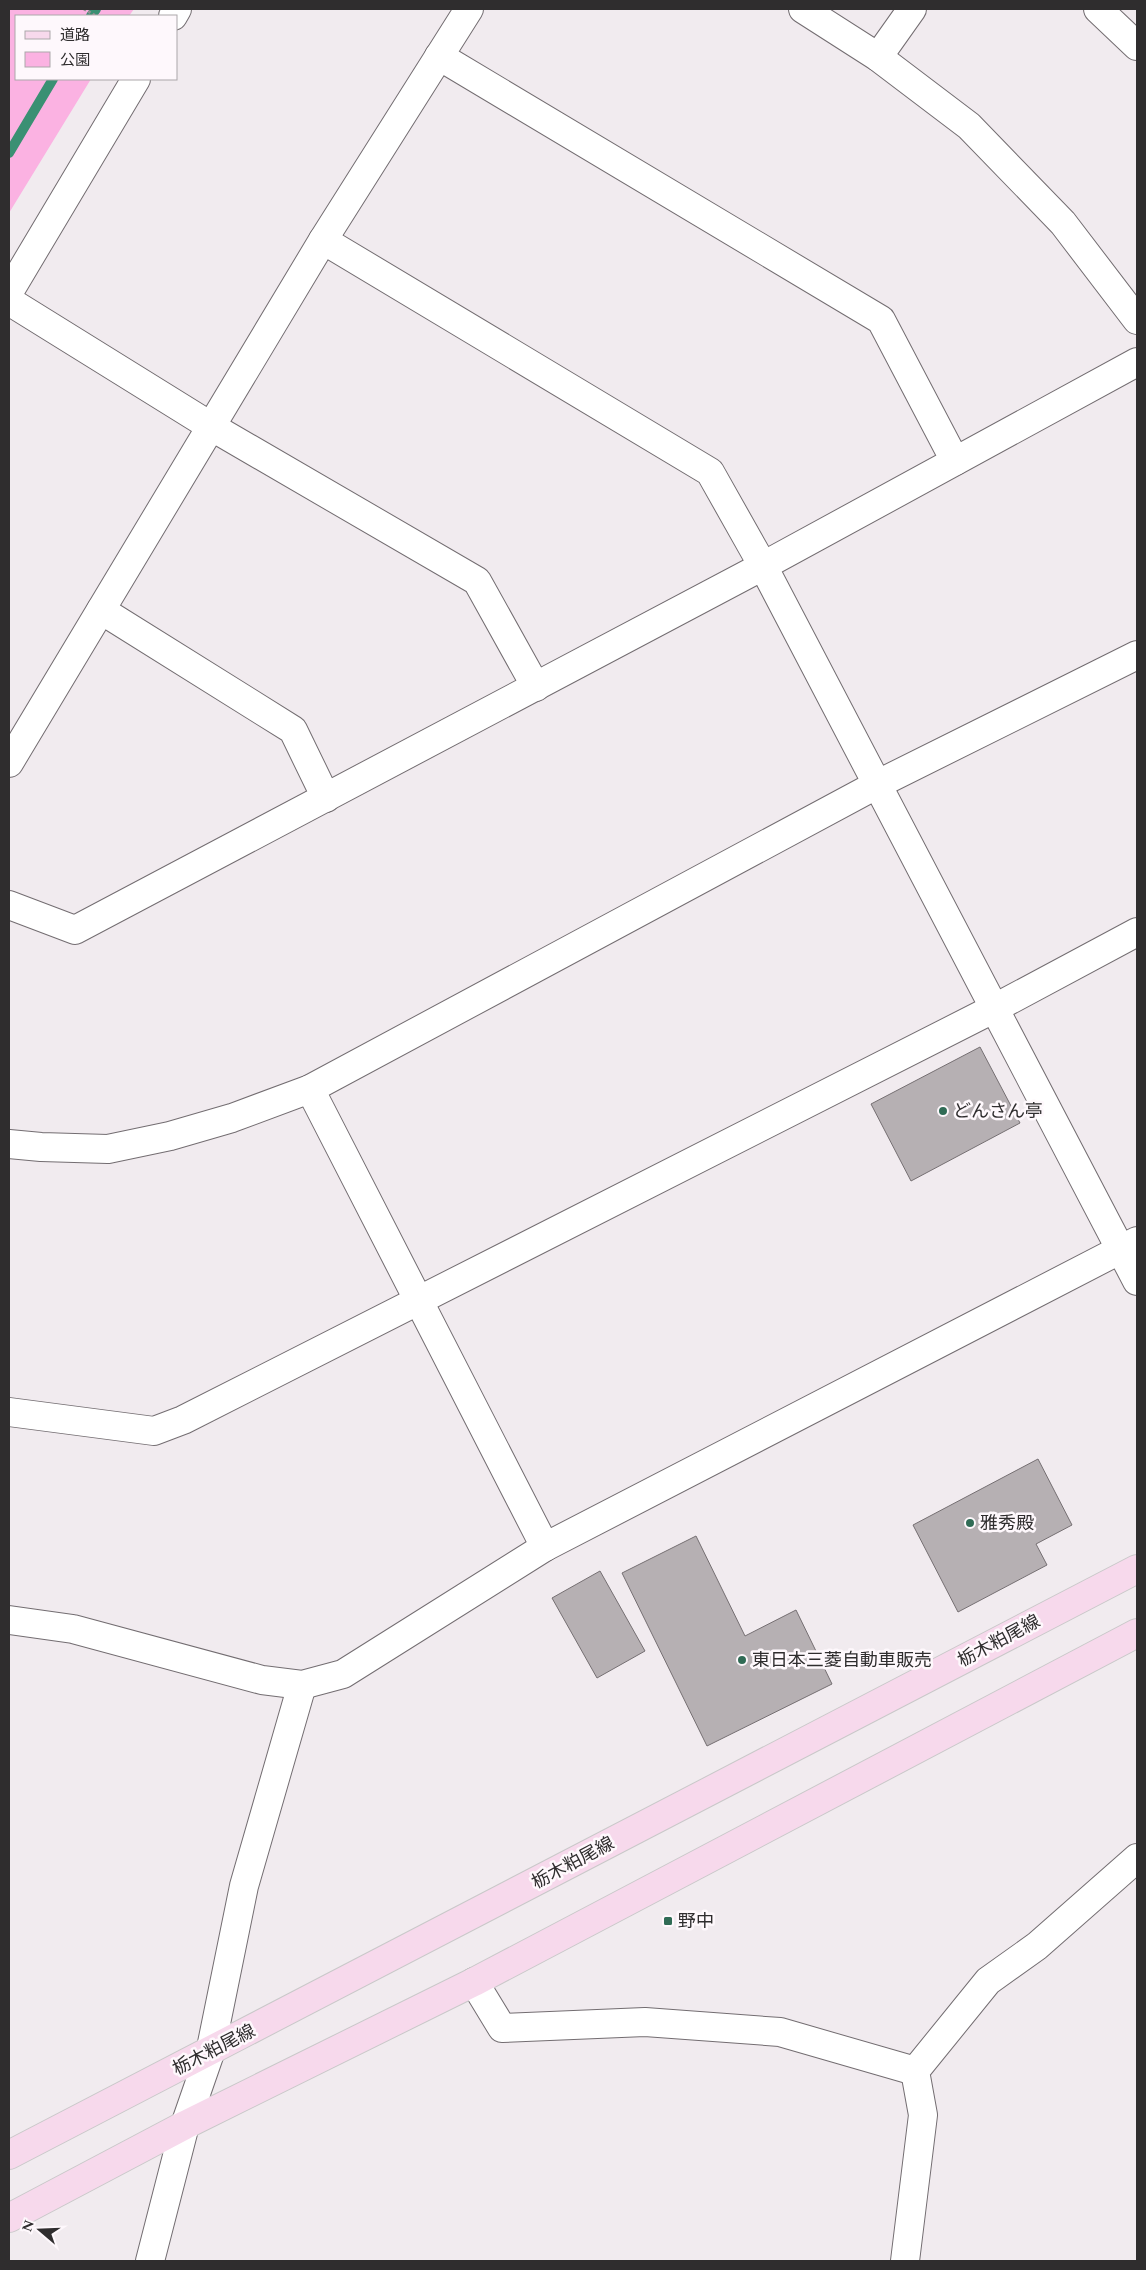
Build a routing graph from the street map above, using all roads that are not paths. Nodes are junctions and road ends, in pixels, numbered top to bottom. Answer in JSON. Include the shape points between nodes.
{"nodes":[{"id":1,"x":469,"y":9,"type":"edge"},
{"id":2,"x":803,"y":9,"type":"edge"},
{"id":3,"x":912,"y":9,"type":"edge"},
{"id":4,"x":1098,"y":9,"type":"edge"},
{"id":5,"x":1137,"y":46,"type":"edge"},
{"id":6,"x":439,"y":56,"type":"junction"},
{"id":7,"x":878,"y":57,"type":"junction"},
{"id":8,"x":135,"y":80,"type":"edge"},
{"id":9,"x":323,"y":240,"type":"junction"},
{"id":10,"x":9,"y":292,"type":"edge"},
{"id":11,"x":9,"y":301,"type":"edge"},
{"id":12,"x":1137,"y":320,"type":"edge"},
{"id":13,"x":1137,"y":362,"type":"edge"},
{"id":14,"x":212,"y":428,"type":"junction"},
{"id":15,"x":955,"y":462,"type":"junction"},
{"id":16,"x":763,"y":566,"type":"junction"},
{"id":17,"x":101,"y":610,"type":"junction"},
{"id":18,"x":1137,"y":655,"type":"edge"},
{"id":19,"x":536,"y":687,"type":"junction"},
{"id":20,"x":9,"y":763,"type":"edge"},
{"id":21,"x":878,"y":784,"type":"junction"},
{"id":22,"x":326,"y":798,"type":"junction"},
{"id":23,"x":9,"y":905,"type":"edge"},
{"id":24,"x":1137,"y":932,"type":"edge"},
{"id":25,"x":995,"y":1008,"type":"junction"},
{"id":26,"x":310,"y":1089,"type":"junction"},
{"id":27,"x":9,"y":1144,"type":"edge"},
{"id":28,"x":1129,"y":1245,"type":"edge"},
{"id":29,"x":1137,"y":1281,"type":"edge"},
{"id":30,"x":420,"y":1301,"type":"junction"},
{"id":31,"x":9,"y":1412,"type":"edge"},
{"id":32,"x":545,"y":1546,"type":"junction"},
{"id":33,"x":1137,"y":1569,"type":"edge"},
{"id":34,"x":9,"y":1620,"type":"edge"},
{"id":35,"x":1137,"y":1633,"type":"edge"},
{"id":36,"x":302,"y":1685,"type":"junction"},
{"id":37,"x":1137,"y":1858,"type":"edge"},
{"id":38,"x":474,"y":1982,"type":"junction"},
{"id":39,"x":210,"y":2052,"type":"junction"},
{"id":40,"x":915,"y":2071,"type":"junction"},
{"id":41,"x":185,"y":2125,"type":"junction"},
{"id":42,"x":9,"y":2155,"type":"edge"},
{"id":43,"x":9,"y":2218,"type":"edge"},
{"id":44,"x":150,"y":2261,"type":"edge"},
{"id":45,"x":905,"y":2261,"type":"edge"}],
"edges":[{"from":1,"to":6,"type":"street"},
{"from":2,"to":7,"type":"street"},
{"from":3,"to":7,"type":"street"},
{"from":4,"to":5,"type":"street"},
{"from":6,"to":9,"type":"street"},
{"from":6,"to":15,"type":"street","via":[[881,320]]},
{"from":7,"to":12,"type":"street","via":[[969,126],[1063,223]]},
{"from":8,"to":10,"type":"street"},
{"from":9,"to":14,"type":"street"},
{"from":9,"to":16,"type":"street","via":[[710,472]]},
{"from":11,"to":14,"type":"street"},
{"from":13,"to":15,"type":"street"},
{"from":14,"to":17,"type":"street"},
{"from":14,"to":19,"type":"street","via":[[477,581]]},
{"from":15,"to":16,"type":"street"},
{"from":16,"to":19,"type":"street"},
{"from":16,"to":21,"type":"street"},
{"from":17,"to":20,"type":"street"},
{"from":17,"to":22,"type":"street","via":[[293,730]]},
{"from":18,"to":21,"type":"street"},
{"from":19,"to":22,"type":"street"},
{"from":21,"to":25,"type":"street"},
{"from":21,"to":26,"type":"street"},
{"from":22,"to":23,"type":"street","via":[[75,930]]},
{"from":24,"to":25,"type":"street"},
{"from":25,"to":28,"type":"street"},
{"from":25,"to":30,"type":"street"},
{"from":26,"to":27,"type":"street","via":[[232,1118],[108,1149]]},
{"from":26,"to":30,"type":"street"},
{"from":28,"to":29,"type":"street"},
{"from":28,"to":32,"type":"street"},
{"from":30,"to":31,"type":"street","via":[[183,1420],[154,1431]]},
{"from":30,"to":32,"type":"street"},
{"from":32,"to":36,"type":"street","via":[[343,1674]]},
{"from":33,"to":39,"type":"main road","name":"栃木粕尾線"},
{"from":34,"to":36,"type":"street","via":[[73,1629],[262,1680]]},
{"from":35,"to":38,"type":"main road"},
{"from":36,"to":39,"type":"street","via":[[244,1886]]},
{"from":37,"to":40,"type":"street","via":[[1037,1946],[988,1981]]},
{"from":38,"to":40,"type":"street","via":[[502,2028],[645,2022],[780,2032]]},
{"from":38,"to":41,"type":"main road"},
{"from":39,"to":41,"type":"street"},
{"from":39,"to":42,"type":"main road","name":"栃木粕尾線"},
{"from":40,"to":45,"type":"street","via":[[923,2115]]},
{"from":41,"to":43,"type":"main road"},
{"from":41,"to":44,"type":"street"}]}
